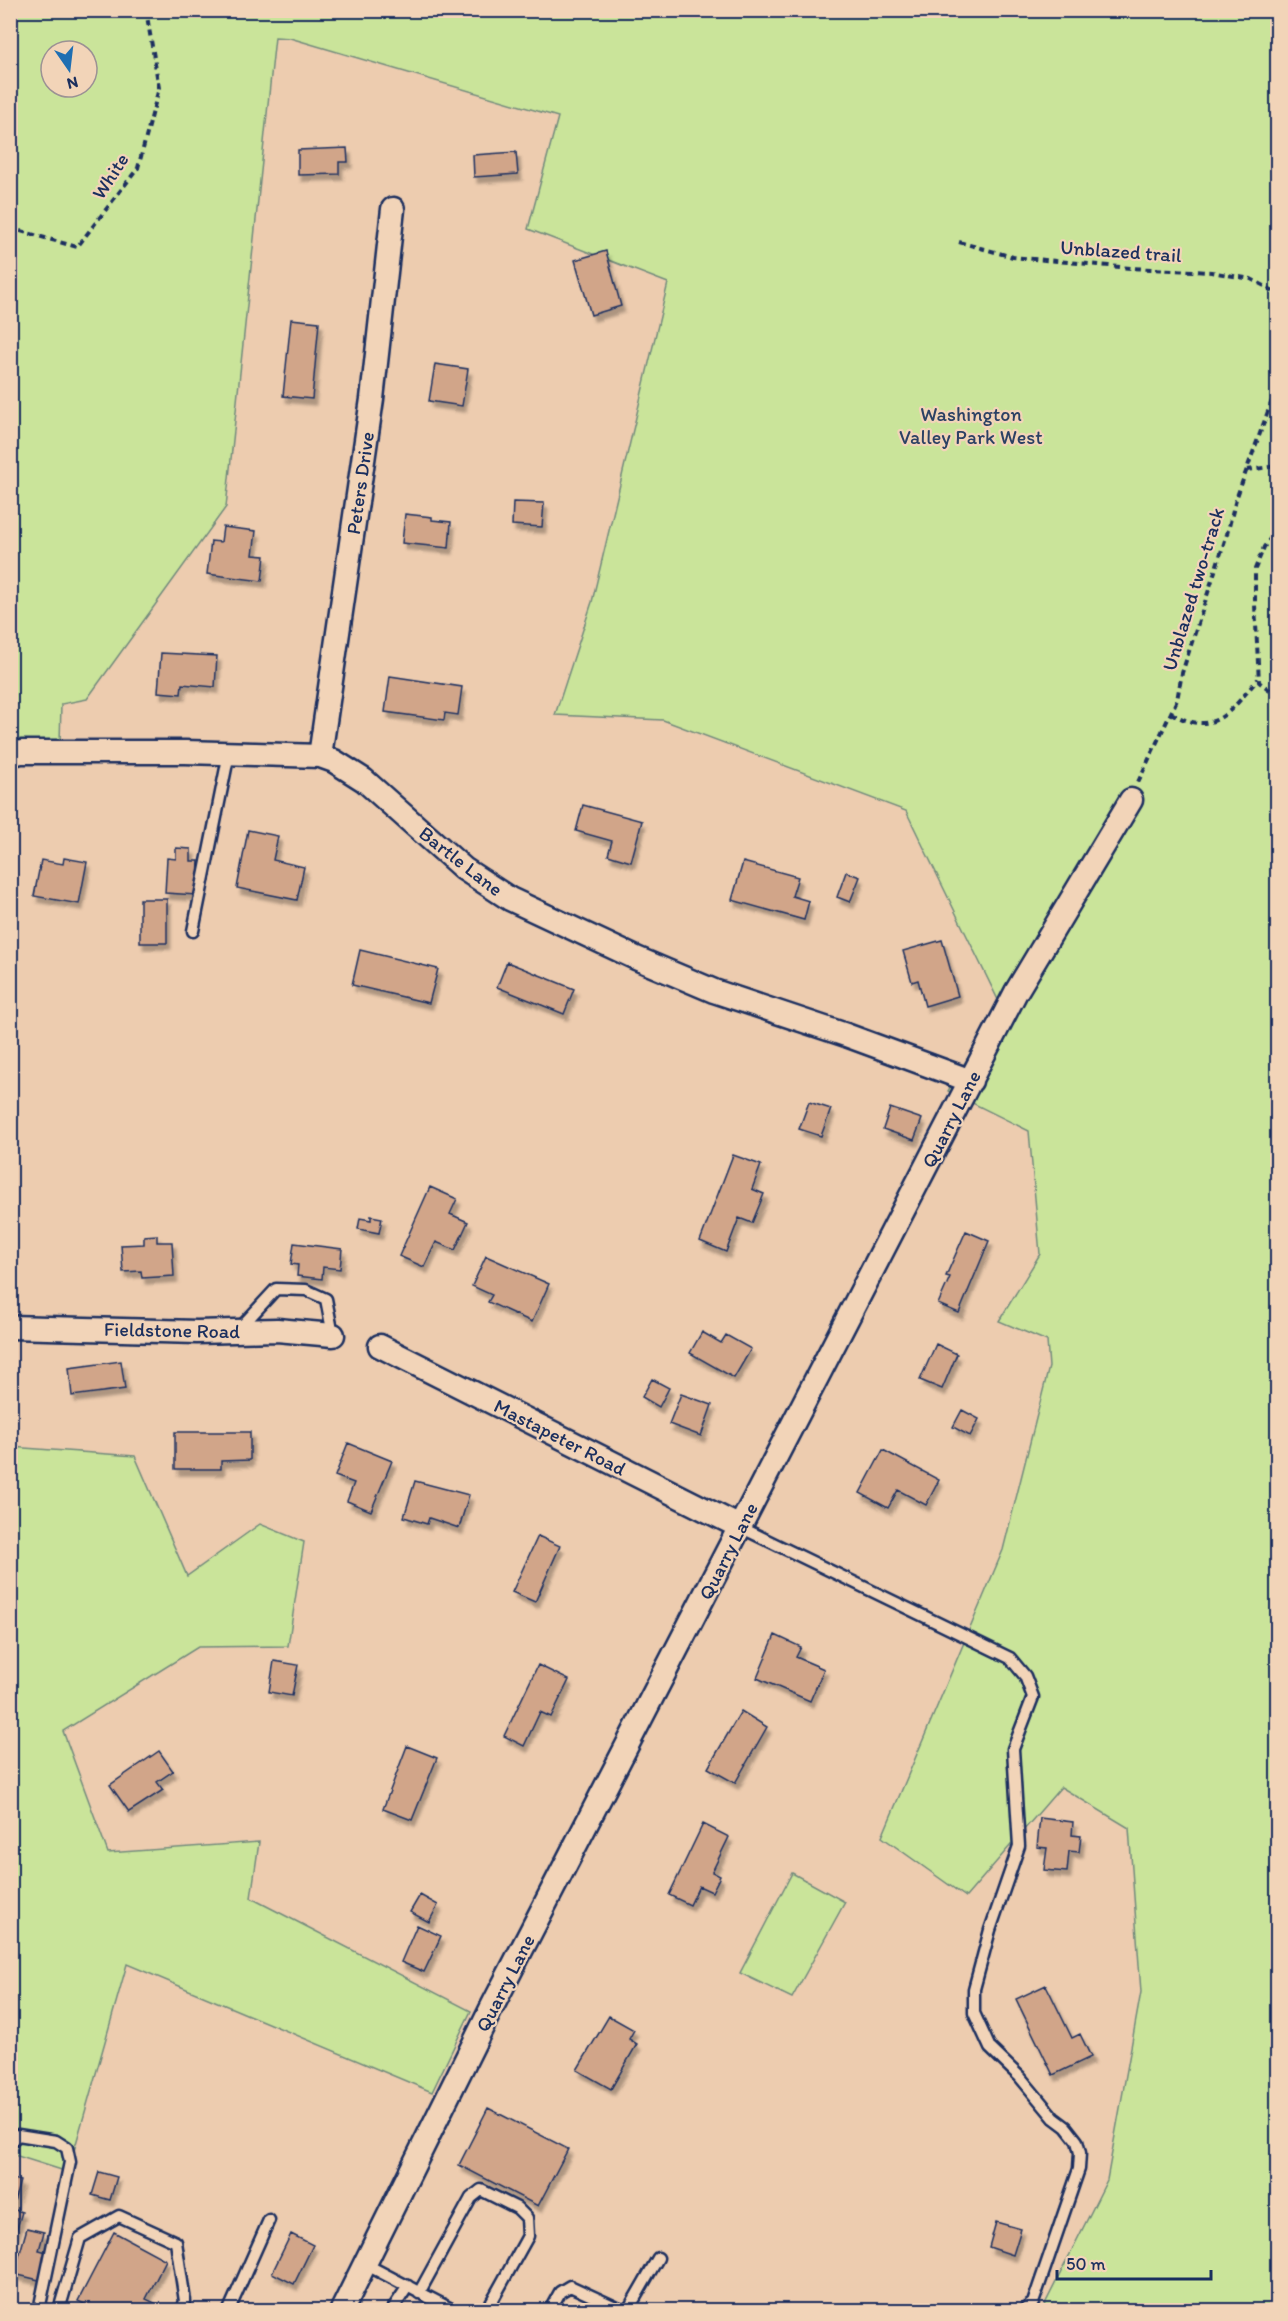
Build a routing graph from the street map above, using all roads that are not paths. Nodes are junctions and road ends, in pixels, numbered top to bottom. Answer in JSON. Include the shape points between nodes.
{"nodes":[{"id":1,"x":393,"y":209,"type":"dead end"},
{"id":2,"x":229,"y":753,"type":"junction"},
{"id":3,"x":10,"y":755,"type":"edge"},
{"id":4,"x":320,"y":756,"type":"junction"},
{"id":5,"x":1131,"y":800,"type":"road end"},
{"id":6,"x":193,"y":932,"type":"dead end"},
{"id":7,"x":971,"y":1081,"type":"junction"},
{"id":8,"x":10,"y":1327,"type":"edge"},
{"id":9,"x":237,"y":1332,"type":"junction"},
{"id":10,"x":333,"y":1335,"type":"joint"},
{"id":11,"x":380,"y":1346,"type":"dead end"},
{"id":12,"x":740,"y":1527,"type":"junction"},
{"id":13,"x":10,"y":2142,"type":"edge"},
{"id":14,"x":269,"y":2220,"type":"dead end"},
{"id":15,"x":658,"y":2258,"type":"dead end"},
{"id":16,"x":366,"y":2264,"type":"junction"},
{"id":17,"x":408,"y":2286,"type":"junction"},
{"id":18,"x":419,"y":2293,"type":"junction"},
{"id":19,"x":39,"y":2310,"type":"edge"},
{"id":20,"x":59,"y":2310,"type":"edge"},
{"id":21,"x":182,"y":2310,"type":"edge"},
{"id":22,"x":229,"y":2310,"type":"edge"},
{"id":23,"x":342,"y":2310,"type":"edge"},
{"id":24,"x":392,"y":2310,"type":"edge"},
{"id":25,"x":453,"y":2310,"type":"edge"},
{"id":26,"x":487,"y":2310,"type":"edge"},
{"id":27,"x":550,"y":2310,"type":"edge"},
{"id":28,"x":622,"y":2310,"type":"edge"},
{"id":29,"x":628,"y":2310,"type":"edge"},
{"id":30,"x":1024,"y":2310,"type":"edge"}],
"edges":[{"from":1,"to":4,"type":"street","name":"Peters Drive","via":[[372,399]]},
{"from":2,"to":3,"type":"street","name":"Bartle Lane"},
{"from":2,"to":4,"type":"street","name":"Bartle Lane"},
{"from":2,"to":6,"type":"lane"},
{"from":4,"to":7,"type":"street","name":"Bartle Lane","via":[[364,780],[464,869],[510,899],[714,991]]},
{"from":5,"to":7,"type":"street","name":"Quarry Lane","via":[[1016,992]]},
{"from":7,"to":12,"type":"street","name":"Quarry Lane"},
{"from":8,"to":9,"type":"street","name":"Fieldstone Road"},
{"from":9,"to":10,"type":"street","name":"Fieldstone Road","via":[[277,1330]]},
{"from":9,"to":10,"type":"lane","via":[[276,1289],[306,1290],[326,1299]]},
{"from":11,"to":12,"type":"street","name":"Mastapeter Road"},
{"from":12,"to":16,"type":"street","name":"Quarry Lane","via":[[493,2005]]},
{"from":12,"to":30,"type":"lane","via":[[1010,1658],[1025,1676],[1033,1697],[1013,1749],[1019,1846],[974,1989],[974,2013],[990,2048],[1066,2127],[1077,2141],[1080,2153],[1079,2169],[1033,2303]]},
{"from":13,"to":19,"type":"lane","via":[[18,2135],[56,2140],[67,2148],[70,2162]]},
{"from":14,"to":22,"type":"lane"},
{"from":15,"to":29,"type":"lane"},
{"from":16,"to":17,"type":"lane"},
{"from":16,"to":23,"type":"street","name":"Quarry Lane"},
{"from":17,"to":18,"type":"lane"},
{"from":17,"to":24,"type":"lane"},
{"from":18,"to":25,"type":"lane"},
{"from":18,"to":26,"type":"lane","via":[[471,2198],[481,2190],[517,2208],[527,2218],[528,2236]]},
{"from":20,"to":21,"type":"lane","via":[[80,2238],[119,2216],[176,2242],[185,2301]]},
{"from":27,"to":28,"type":"lane","via":[[560,2292],[570,2286]]}]}
